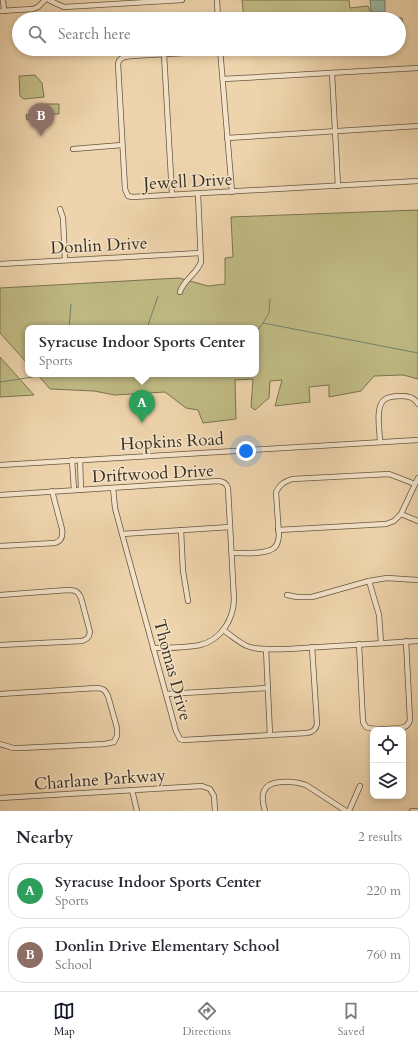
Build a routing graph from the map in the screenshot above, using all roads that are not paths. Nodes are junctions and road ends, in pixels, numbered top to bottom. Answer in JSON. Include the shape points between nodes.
{"nodes":[{"id":1,"x":3,"y":0,"type":"edge"},
{"id":2,"x":45,"y":0,"type":"edge"},
{"id":3,"x":49,"y":0,"type":"edge"},
{"id":4,"x":182,"y":0,"type":"edge"},
{"id":5,"x":217,"y":0,"type":"edge"},
{"id":6,"x":2,"y":11,"type":"edge"},
{"id":7,"x":218,"y":12,"type":"edge"},
{"id":8,"x":136,"y":56,"type":"edge"},
{"id":9,"x":164,"y":56,"type":"edge"},
{"id":10,"x":221,"y":56,"type":"edge"},
{"id":11,"x":418,"y":68,"type":"edge"},
{"id":12,"x":332,"y":73,"type":"junction"},
{"id":13,"x":223,"y":80,"type":"junction"},
{"id":14,"x":418,"y":126,"type":"edge"},
{"id":15,"x":336,"y":131,"type":"junction"},
{"id":16,"x":227,"y":138,"type":"junction"},
{"id":17,"x":122,"y":144,"type":"junction"},
{"id":18,"x":74,"y":149,"type":"dead end"},
{"id":19,"x":418,"y":181,"type":"edge"},
{"id":20,"x":338,"y":186,"type":"junction"},
{"id":21,"x":232,"y":192,"type":"junction"},
{"id":22,"x":198,"y":194,"type":"junction"},
{"id":23,"x":172,"y":195,"type":"junction"},
{"id":24,"x":60,"y":209,"type":"dead end"},
{"id":25,"x":200,"y":253,"type":"junction"},
{"id":26,"x":65,"y":260,"type":"junction"},
{"id":27,"x":0,"y":264,"type":"edge"},
{"id":28,"x":180,"y":292,"type":"dead end"},
{"id":29,"x":418,"y":404,"type":"edge"},
{"id":30,"x":418,"y":440,"type":"edge"},
{"id":31,"x":380,"y":442,"type":"junction"},
{"id":32,"x":72,"y":460,"type":"junction"},
{"id":33,"x":80,"y":460,"type":"junction"},
{"id":34,"x":0,"y":465,"type":"edge"},
{"id":35,"x":418,"y":478,"type":"edge"},
{"id":36,"x":415,"y":484,"type":"junction"},
{"id":37,"x":113,"y":488,"type":"junction"},
{"id":38,"x":74,"y":490,"type":"junction"},
{"id":39,"x":81,"y":490,"type":"junction"},
{"id":40,"x":52,"y":491,"type":"junction"},
{"id":41,"x":0,"y":495,"type":"edge"},
{"id":42,"x":401,"y":514,"type":"junction"},
{"id":43,"x":418,"y":521,"type":"edge"},
{"id":44,"x":230,"y":527,"type":"junction"},
{"id":45,"x":181,"y":530,"type":"junction"},
{"id":46,"x":278,"y":530,"type":"junction"},
{"id":47,"x":122,"y":534,"type":"junction"},
{"id":48,"x":0,"y":546,"type":"edge"},
{"id":49,"x":232,"y":553,"type":"junction"},
{"id":50,"x":418,"y":580,"type":"edge"},
{"id":51,"x":369,"y":581,"type":"junction"},
{"id":52,"x":0,"y":595,"type":"edge"},
{"id":53,"x":287,"y":595,"type":"dead end"},
{"id":54,"x":188,"y":601,"type":"dead end"},
{"id":55,"x":223,"y":630,"type":"junction"},
{"id":56,"x":406,"y":641,"type":"junction"},
{"id":57,"x":418,"y":641,"type":"edge"},
{"id":58,"x":380,"y":643,"type":"junction"},
{"id":59,"x":359,"y":644,"type":"junction"},
{"id":60,"x":0,"y":645,"type":"edge"},
{"id":61,"x":312,"y":647,"type":"junction"},
{"id":62,"x":153,"y":648,"type":"junction"},
{"id":63,"x":266,"y":649,"type":"junction"},
{"id":64,"x":268,"y":688,"type":"junction"},
{"id":65,"x":0,"y":694,"type":"edge"},
{"id":66,"x":166,"y":694,"type":"junction"},
{"id":67,"x":270,"y":735,"type":"junction"},
{"id":68,"x":0,"y":744,"type":"edge"},
{"id":69,"x":360,"y":786,"type":"dead end"},
{"id":70,"x":132,"y":790,"type":"junction"},
{"id":71,"x":0,"y":798,"type":"edge"},
{"id":72,"x":137,"y":811,"type":"edge"},
{"id":73,"x":215,"y":811,"type":"edge"},
{"id":74,"x":265,"y":811,"type":"edge"},
{"id":75,"x":347,"y":811,"type":"edge"},
{"id":76,"x":412,"y":811,"type":"edge"},
{"id":77,"x":418,"y":811,"type":"edge"}],
"edges":[{"from":1,"to":6,"type":"street"},
{"from":2,"to":6,"type":"street","via":[[33,9]]},
{"from":3,"to":4,"type":"street","via":[[64,6]]},
{"from":5,"to":7,"type":"street"},
{"from":8,"to":17,"type":"street","name":"Jewell Drive","via":[[122,57],[118,62]]},
{"from":9,"to":23,"type":"street"},
{"from":10,"to":13,"type":"street"},
{"from":11,"to":12,"type":"street"},
{"from":12,"to":13,"type":"street"},
{"from":12,"to":15,"type":"street"},
{"from":13,"to":16,"type":"street"},
{"from":14,"to":15,"type":"street"},
{"from":15,"to":16,"type":"street"},
{"from":15,"to":20,"type":"street"},
{"from":16,"to":21,"type":"street"},
{"from":17,"to":18,"type":"street"},
{"from":17,"to":23,"type":"street","name":"Jewell Drive","via":[[125,189],[128,196]]},
{"from":19,"to":20,"type":"street","name":"Jewell Drive"},
{"from":20,"to":21,"type":"street","name":"Jewell Drive"},
{"from":21,"to":22,"type":"street","name":"Jewell Drive"},
{"from":22,"to":23,"type":"street","name":"Jewell Drive"},
{"from":22,"to":25,"type":"street"},
{"from":24,"to":26,"type":"street","via":[[63,218]]},
{"from":25,"to":26,"type":"street","name":"Donlin Drive"},
{"from":25,"to":28,"type":"street","via":[[200,265],[181,287]]},
{"from":26,"to":27,"type":"street","name":"Donlin Drive"},
{"from":29,"to":31,"type":"street","via":[[407,396],[383,400],[379,407]]},
{"from":30,"to":31,"type":"street","name":"Hopkins Road"},
{"from":31,"to":33,"type":"street","name":"Hopkins Road"},
{"from":32,"to":33,"type":"street","name":"Hopkins Road"},
{"from":32,"to":34,"type":"street","name":"Hopkins Road"},
{"from":32,"to":38,"type":"street"},
{"from":33,"to":39,"type":"street"},
{"from":35,"to":36,"type":"street"},
{"from":36,"to":42,"type":"street"},
{"from":36,"to":46,"type":"street","via":[[389,474],[284,482],[276,492]]},
{"from":37,"to":39,"type":"street","name":"Driftwood Drive"},
{"from":37,"to":44,"type":"street","name":"Driftwood Drive","via":[[224,482],[228,488]]},
{"from":37,"to":47,"type":"street","name":"Thomas Drive"},
{"from":38,"to":39,"type":"street","name":"Driftwood Drive"},
{"from":38,"to":40,"type":"street","name":"Driftwood Drive"},
{"from":40,"to":41,"type":"street","name":"Driftwood Drive"},
{"from":40,"to":48,"type":"street","via":[[62,529],[59,542]]},
{"from":42,"to":43,"type":"street"},
{"from":42,"to":46,"type":"street","via":[[386,524]]},
{"from":44,"to":45,"type":"street"},
{"from":44,"to":49,"type":"street","name":"Driftwood Drive"},
{"from":45,"to":47,"type":"street"},
{"from":45,"to":54,"type":"street","via":[[183,571]]},
{"from":46,"to":49,"type":"street","via":[[278,542],[273,549],[265,552]]},
{"from":47,"to":62,"type":"street","name":"Thomas Drive"},
{"from":49,"to":55,"type":"street","name":"Driftwood Drive","via":[[234,606],[230,620]]},
{"from":50,"to":51,"type":"street","via":[[387,578]]},
{"from":51,"to":53,"type":"street","via":[[312,597]]},
{"from":51,"to":58,"type":"street","via":[[379,614]]},
{"from":52,"to":60,"type":"street","via":[[68,590],[77,592],[90,632],[90,636],[82,641]]},
{"from":55,"to":62,"type":"street","name":"Driftwood Drive","via":[[215,638],[202,644]]},
{"from":55,"to":63,"type":"street","via":[[248,646]]},
{"from":56,"to":57,"type":"street"},
{"from":56,"to":58,"type":"street"},
{"from":56,"to":59,"type":"street","via":[[409,723],[404,727],[373,729],[366,727],[363,722]]},
{"from":58,"to":59,"type":"street"},
{"from":59,"to":61,"type":"street"},
{"from":61,"to":63,"type":"street"},
{"from":61,"to":67,"type":"street","name":"Thomas Drive","via":[[316,728],[311,733]]},
{"from":62,"to":66,"type":"street","name":"Thomas Drive"},
{"from":63,"to":64,"type":"street"},
{"from":64,"to":66,"type":"street"},
{"from":64,"to":67,"type":"street"},
{"from":65,"to":68,"type":"street","via":[[104,689],[117,728],[115,740],[105,744],[20,748]]},
{"from":66,"to":67,"type":"street","name":"Thomas Drive","via":[[180,739]]},
{"from":69,"to":75,"type":"street"},
{"from":70,"to":71,"type":"street","name":"Charlane Parkway"},
{"from":70,"to":72,"type":"street"},
{"from":70,"to":73,"type":"street","name":"Charlane Parkway","via":[[208,787],[215,799]]},
{"from":74,"to":75,"type":"street","via":[[262,795],[266,788],[272,783],[288,782],[306,785]]},
{"from":76,"to":77,"type":"street"}]}
